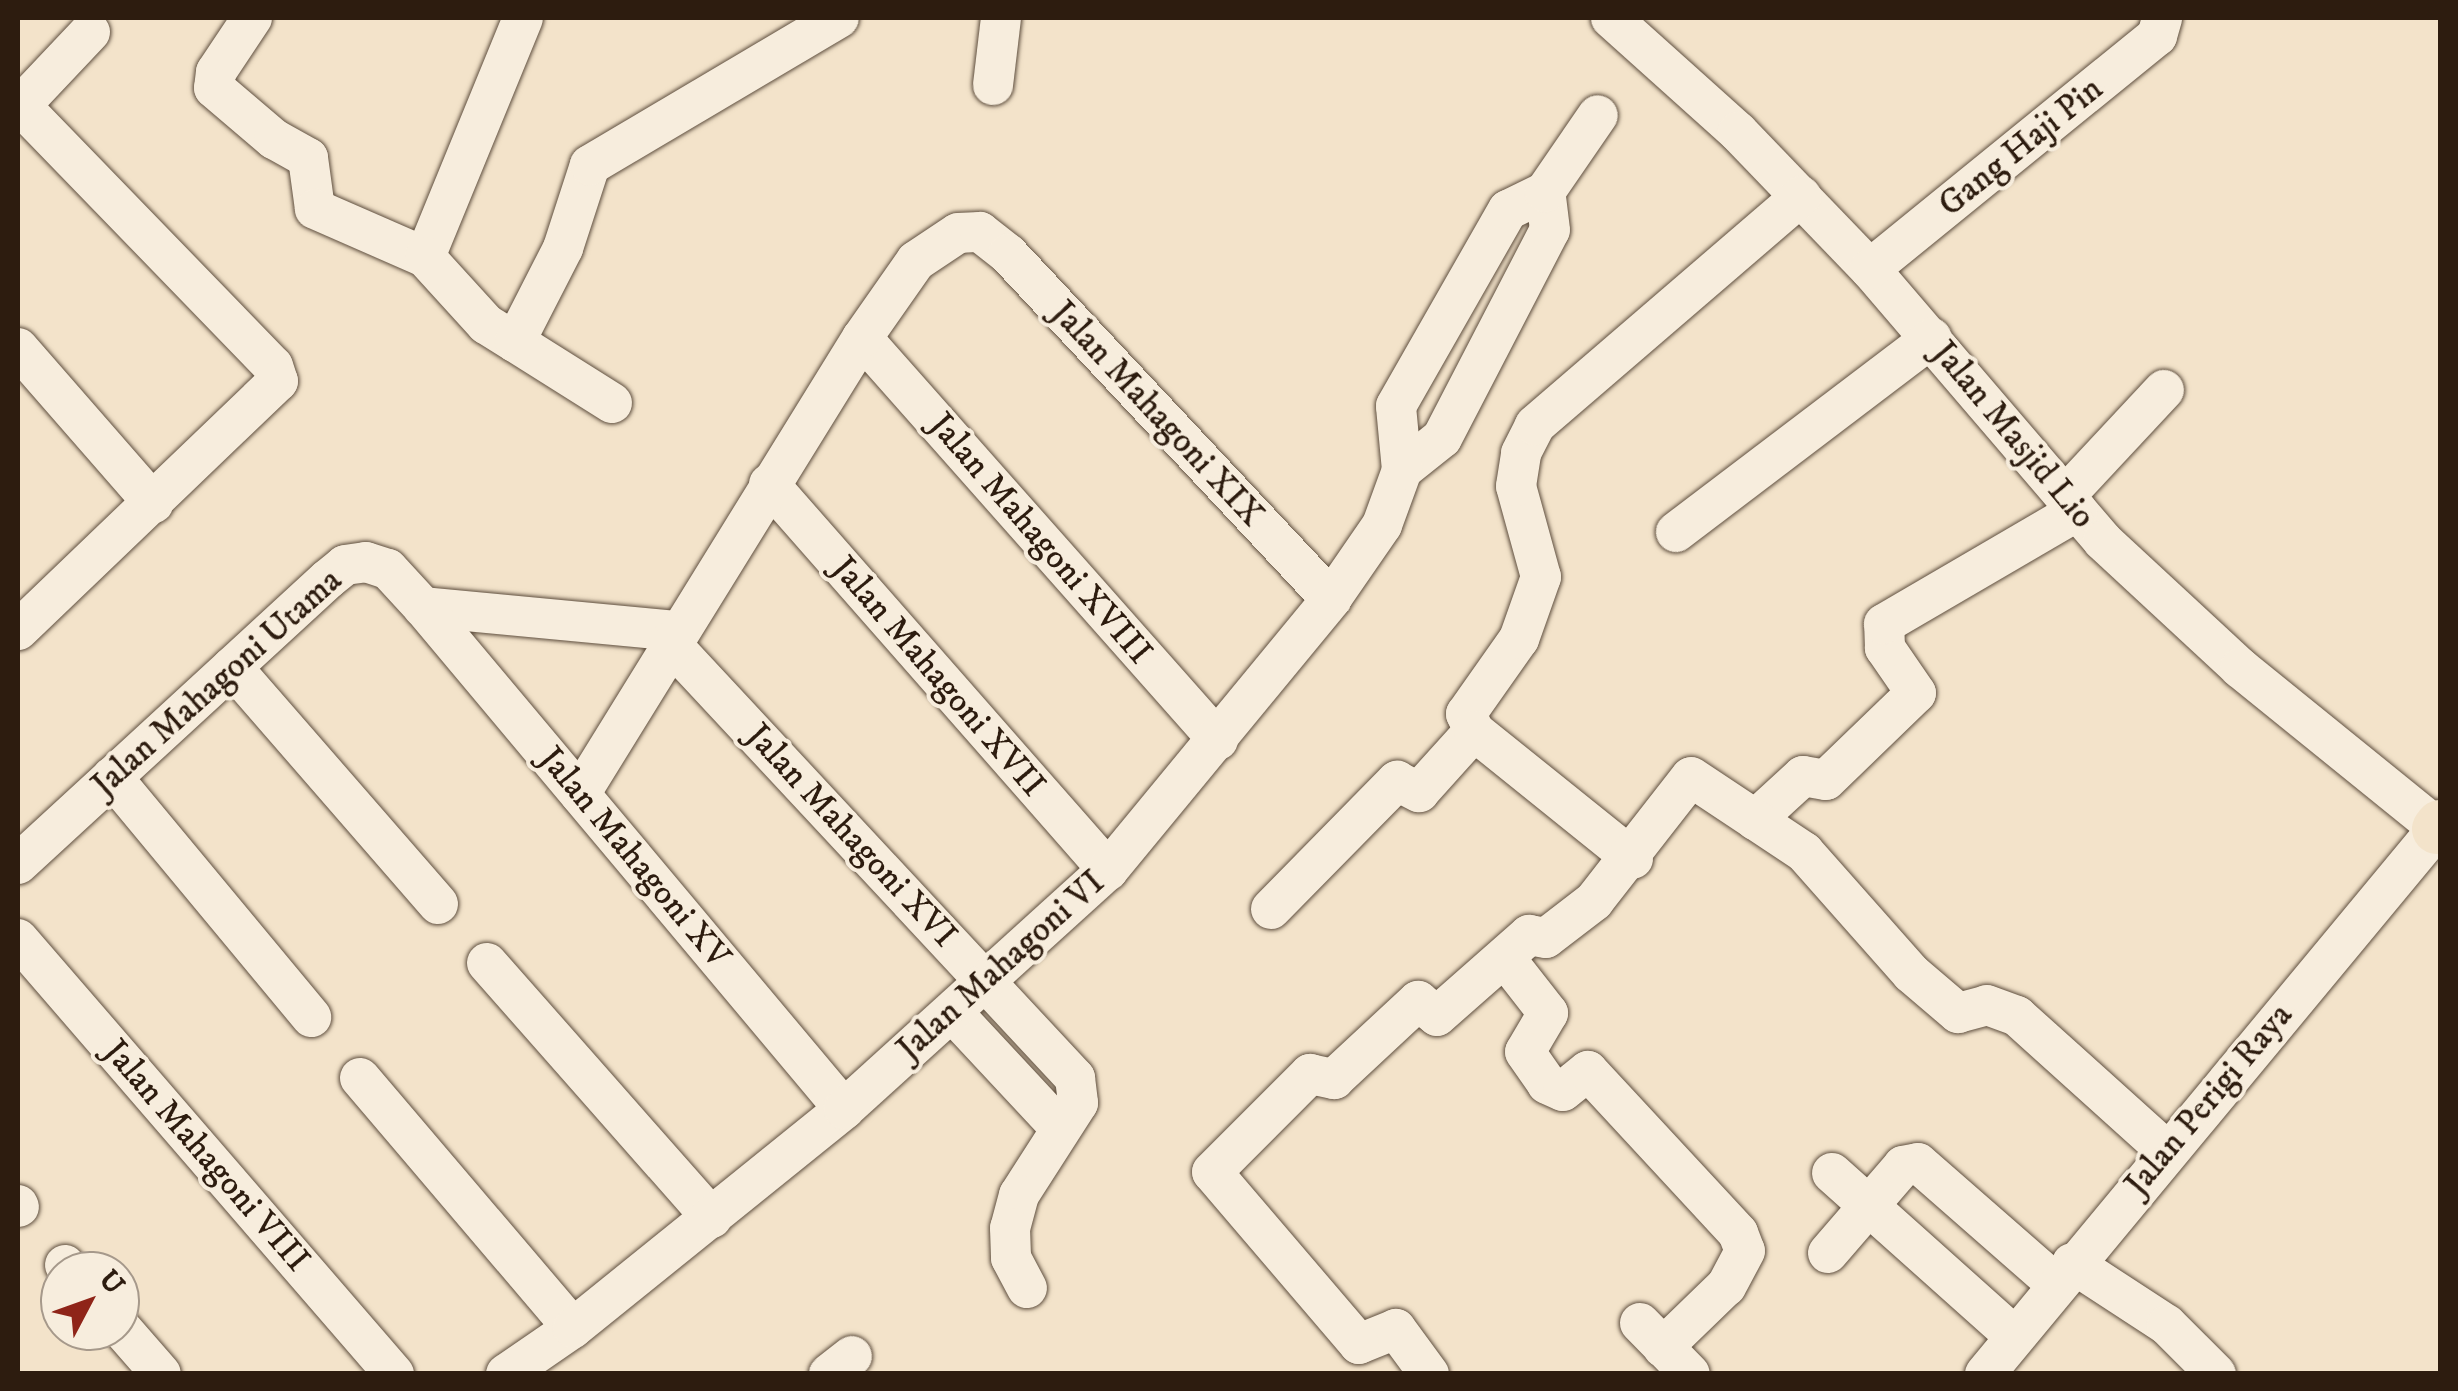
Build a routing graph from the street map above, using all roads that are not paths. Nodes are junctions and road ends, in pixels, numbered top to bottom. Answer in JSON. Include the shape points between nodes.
{"nodes":[{"id":1,"x":252,"y":18,"type":"edge"},
{"id":2,"x":523,"y":18,"type":"edge"},
{"id":3,"x":839,"y":18,"type":"edge"},
{"id":4,"x":1001,"y":18,"type":"edge"},
{"id":5,"x":1611,"y":18,"type":"edge"},
{"id":6,"x":2162,"y":18,"type":"edge"},
{"id":7,"x":90,"y":32,"type":"dead end"},
{"id":8,"x":993,"y":85,"type":"dead end"},
{"id":9,"x":20,"y":104,"type":"edge"},
{"id":10,"x":1598,"y":114,"type":"dead end"},
{"id":11,"x":1546,"y":192,"type":"junction"},
{"id":12,"x":1801,"y":196,"type":"junction"},
{"id":13,"x":425,"y":257,"type":"junction"},
{"id":14,"x":1870,"y":269,"type":"junction"},
{"id":15,"x":862,"y":338,"type":"junction"},
{"id":16,"x":1932,"y":338,"type":"junction"},
{"id":17,"x":515,"y":342,"type":"junction"},
{"id":18,"x":18,"y":348,"type":"edge"},
{"id":19,"x":2164,"y":390,"type":"dead end"},
{"id":20,"x":612,"y":403,"type":"dead end"},
{"id":21,"x":1402,"y":470,"type":"junction"},
{"id":22,"x":769,"y":484,"type":"junction"},
{"id":23,"x":153,"y":503,"type":"junction"},
{"id":24,"x":2071,"y":504,"type":"junction"},
{"id":25,"x":1676,"y":532,"type":"dead end"},
{"id":26,"x":1330,"y":599,"type":"junction"},
{"id":27,"x":424,"y":608,"type":"junction"},
{"id":28,"x":20,"y":623,"type":"edge"},
{"id":29,"x":673,"y":636,"type":"junction"},
{"id":30,"x":232,"y":667,"type":"junction"},
{"id":31,"x":1474,"y":731,"type":"junction"},
{"id":32,"x":1218,"y":740,"type":"junction"},
{"id":33,"x":112,"y":777,"type":"junction"},
{"id":34,"x":580,"y":794,"type":"junction"},
{"id":35,"x":1755,"y":820,"type":"junction"},
{"id":36,"x":2439,"y":828,"type":"edge"},
{"id":37,"x":1632,"y":860,"type":"junction"},
{"id":38,"x":18,"y":864,"type":"edge"},
{"id":39,"x":1108,"y":870,"type":"junction"},
{"id":40,"x":438,"y":904,"type":"dead end"},
{"id":41,"x":1272,"y":908,"type":"dead end"},
{"id":42,"x":18,"y":939,"type":"edge"},
{"id":43,"x":1505,"y":958,"type":"junction"},
{"id":44,"x":487,"y":963,"type":"dead end"},
{"id":45,"x":986,"y":982,"type":"junction"},
{"id":46,"x":952,"y":1012,"type":"junction"},
{"id":47,"x":311,"y":1017,"type":"dead end"},
{"id":48,"x":360,"y":1078,"type":"dead end"},
{"id":49,"x":844,"y":1109,"type":"junction"},
{"id":50,"x":1060,"y":1128,"type":"junction"},
{"id":51,"x":2166,"y":1150,"type":"junction"},
{"id":52,"x":1832,"y":1173,"type":"dead end"},
{"id":53,"x":1868,"y":1207,"type":"junction"},
{"id":54,"x":712,"y":1218,"type":"junction"},
{"id":55,"x":1828,"y":1253,"type":"dead end"},
{"id":56,"x":2063,"y":1273,"type":"junction"},
{"id":57,"x":1027,"y":1288,"type":"dead end"},
{"id":58,"x":573,"y":1328,"type":"junction"},
{"id":59,"x":2014,"y":1336,"type":"junction"},
{"id":60,"x":1664,"y":1348,"type":"edge"},
{"id":61,"x":140,"y":1350,"type":"edge"},
{"id":62,"x":161,"y":1374,"type":"edge"},
{"id":63,"x":394,"y":1374,"type":"edge"},
{"id":64,"x":506,"y":1374,"type":"edge"},
{"id":65,"x":1430,"y":1374,"type":"edge"},
{"id":66,"x":1985,"y":1374,"type":"edge"},
{"id":67,"x":2216,"y":1374,"type":"edge"}],
"edges":[{"from":1,"to":13,"type":"street","via":[[216,72],[214,88],[274,140],[308,158],[315,209]]},
{"from":2,"to":13,"type":"street"},
{"from":3,"to":17,"type":"street","via":[[590,165],[563,248]]},
{"from":4,"to":8,"type":"street"},
{"from":5,"to":12,"type":"street","name":"Jalan Masjid Lio"},
{"from":6,"to":14,"type":"street","name":"Gang Haji Pin","via":[[2157,36]]},
{"from":7,"to":9,"type":"street"},
{"from":9,"to":23,"type":"street","via":[[273,366],[278,381]]},
{"from":10,"to":11,"type":"street","name":"Jalan Mahagoni VI"},
{"from":11,"to":21,"type":"street","via":[[1550,230],[1442,438]]},
{"from":11,"to":21,"type":"street","name":"Jalan Mahagoni VI","via":[[1508,210],[1396,406]]},
{"from":12,"to":14,"type":"street","name":"Jalan Masjid Lio"},
{"from":12,"to":31,"type":"street","via":[[1536,425],[1521,453],[1516,486],[1541,577],[1519,639],[1466,714]]},
{"from":13,"to":17,"type":"street","via":[[486,324]]},
{"from":14,"to":16,"type":"street","name":"Jalan Masjid Lio"},
{"from":15,"to":22,"type":"street"},
{"from":15,"to":26,"type":"street","name":"Jalan Mahagoni XIX","via":[[916,261],[958,233],[980,232]]},
{"from":15,"to":32,"type":"street","name":"Jalan Mahagoni XVIII"},
{"from":16,"to":24,"type":"street","name":"Jalan Masjid Lio"},
{"from":16,"to":25,"type":"street"},
{"from":17,"to":20,"type":"street"},
{"from":18,"to":23,"type":"street"},
{"from":19,"to":24,"type":"street"},
{"from":21,"to":26,"type":"street","name":"Jalan Mahagoni VI","via":[[1382,525]]},
{"from":22,"to":29,"type":"street"},
{"from":22,"to":39,"type":"street","name":"Jalan Mahagoni XVII"},
{"from":23,"to":28,"type":"street"},
{"from":24,"to":35,"type":"street","via":[[1884,624],[1885,648],[1916,693],[1826,780],[1803,776]]},
{"from":24,"to":36,"type":"street","name":"Jalan Masjid Lio","via":[[2240,668]]},
{"from":26,"to":32,"type":"street","name":"Jalan Mahagoni VI"},
{"from":27,"to":29,"type":"street"},
{"from":27,"to":30,"type":"street","name":"Jalan Mahagoni Utama","via":[[388,570],[345,565]]},
{"from":27,"to":34,"type":"street","name":"Jalan Mahagoni XV"},
{"from":29,"to":34,"type":"street"},
{"from":29,"to":45,"type":"street","name":"Jalan Mahagoni XVI"},
{"from":30,"to":33,"type":"street","name":"Jalan Mahagoni Utama"},
{"from":30,"to":40,"type":"street"},
{"from":31,"to":37,"type":"street"},
{"from":31,"to":41,"type":"street","via":[[1419,792],[1397,781]]},
{"from":32,"to":39,"type":"street","name":"Jalan Mahagoni VI"},
{"from":33,"to":38,"type":"street","name":"Jalan Mahagoni Utama"},
{"from":33,"to":47,"type":"street"},
{"from":34,"to":49,"type":"street","name":"Jalan Mahagoni XV"},
{"from":35,"to":37,"type":"street","via":[[1691,777]]},
{"from":35,"to":51,"type":"street","via":[[1804,852],[1911,973],[1958,1012],[1987,1005],[2017,1016]]},
{"from":36,"to":51,"type":"street","name":"Jalan Perigi Raya"},
{"from":37,"to":43,"type":"street","via":[[1546,938],[1529,934]]},
{"from":39,"to":45,"type":"street","name":"Jalan Mahagoni VI"},
{"from":42,"to":63,"type":"street","name":"Jalan Mahagoni VIII"},
{"from":43,"to":60,"type":"street","via":[[1548,1012],[1525,1052],[1547,1084],[1563,1091],[1588,1071],[1738,1233],[1745,1251],[1726,1286]]},
{"from":43,"to":65,"type":"street","via":[[1437,1016],[1418,1001],[1334,1079],[1310,1074],[1212,1172],[1359,1344],[1396,1329]]},
{"from":44,"to":54,"type":"street"},
{"from":45,"to":46,"type":"street","name":"Jalan Mahagoni VI"},
{"from":45,"to":50,"type":"street","name":"Jalan Mahagoni XVI","via":[[1075,1078],[1078,1104]]},
{"from":46,"to":49,"type":"street","name":"Jalan Mahagoni VI"},
{"from":46,"to":50,"type":"street"},
{"from":48,"to":58,"type":"street"},
{"from":49,"to":54,"type":"street","name":"Jalan Mahagoni VI"},
{"from":50,"to":57,"type":"street","name":"Jalan Mahagoni XVI","via":[[1018,1195],[1010,1228],[1011,1258]]},
{"from":51,"to":56,"type":"street","name":"Jalan Perigi Raya"},
{"from":52,"to":53,"type":"street"},
{"from":53,"to":55,"type":"street"},
{"from":53,"to":56,"type":"street","via":[[1903,1166],[1918,1163]]},
{"from":53,"to":59,"type":"street"},
{"from":54,"to":58,"type":"street","name":"Jalan Mahagoni VI"},
{"from":56,"to":59,"type":"street","name":"Jalan Perigi Raya"},
{"from":56,"to":67,"type":"street","via":[[2167,1324]]},
{"from":58,"to":64,"type":"street","name":"Jalan Mahagoni VI"},
{"from":59,"to":66,"type":"street","name":"Jalan Perigi Raya"},
{"from":61,"to":62,"type":"street"}]}
